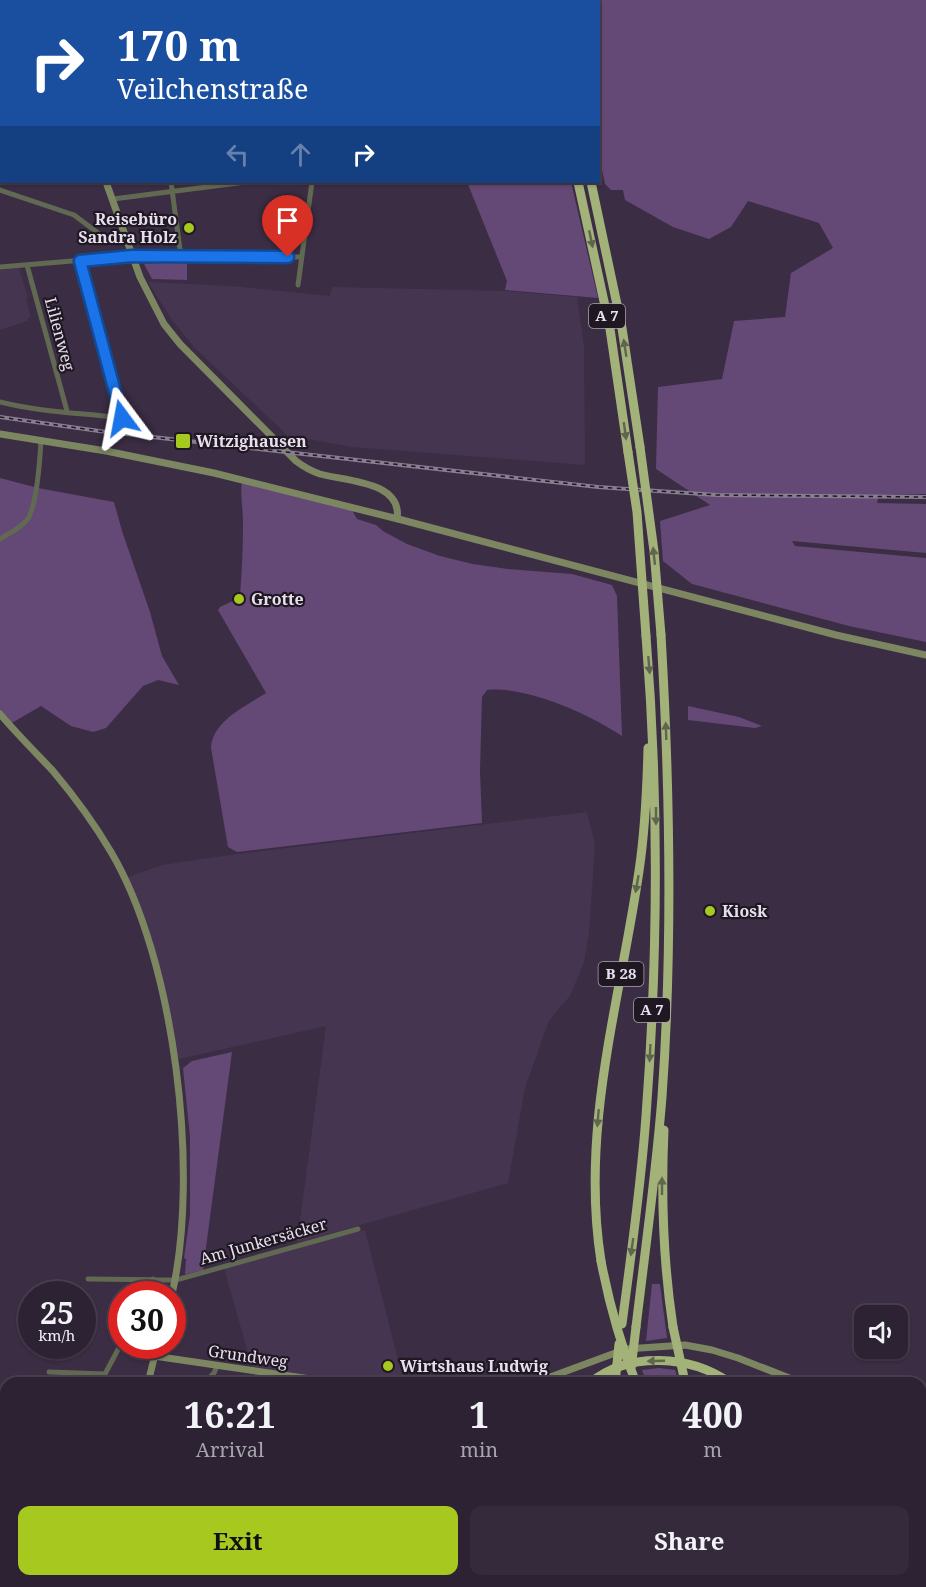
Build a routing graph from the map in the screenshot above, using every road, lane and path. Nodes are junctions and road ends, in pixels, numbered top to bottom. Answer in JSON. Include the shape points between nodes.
{"nodes":[{"id":1,"x":106,"y":183,"type":"edge"},
{"id":2,"x":171,"y":183,"type":"edge"},
{"id":3,"x":218,"y":183,"type":"edge"},
{"id":4,"x":312,"y":183,"type":"edge"},
{"id":5,"x":578,"y":183,"type":"edge"},
{"id":6,"x":591,"y":183,"type":"edge"},
{"id":7,"x":0,"y":189,"type":"edge"},
{"id":8,"x":172,"y":191,"type":"junction"},
{"id":9,"x":113,"y":199,"type":"junction"},
{"id":10,"x":102,"y":236,"type":"dead end"},
{"id":11,"x":132,"y":256,"type":"junction"},
{"id":12,"x":182,"y":257,"type":"junction"},
{"id":13,"x":302,"y":257,"type":"junction"},
{"id":14,"x":80,"y":261,"type":"junction"},
{"id":15,"x":27,"y":265,"type":"junction"},
{"id":16,"x":0,"y":267,"type":"edge"},
{"id":17,"x":298,"y":285,"type":"dead end"},
{"id":18,"x":0,"y":402,"type":"edge"},
{"id":19,"x":67,"y":411,"type":"junction"},
{"id":20,"x":0,"y":434,"type":"edge"},
{"id":21,"x":41,"y":441,"type":"junction"},
{"id":22,"x":397,"y":519,"type":"junction"},
{"id":23,"x":0,"y":538,"type":"edge"},
{"id":24,"x":926,"y":655,"type":"edge"},
{"id":25,"x":651,"y":695,"type":"junction"},
{"id":26,"x":0,"y":714,"type":"edge"},
{"id":27,"x":662,"y":1098,"type":"junction"},
{"id":28,"x":358,"y":1229,"type":"dead end"},
{"id":29,"x":88,"y":1279,"type":"dead end"},
{"id":30,"x":153,"y":1279,"type":"joint"},
{"id":31,"x":176,"y":1280,"type":"junction"},
{"id":32,"x":113,"y":1359,"type":"edge"},
{"id":33,"x":153,"y":1359,"type":"edge"},
{"id":34,"x":173,"y":1359,"type":"edge"},
{"id":35,"x":217,"y":1366,"type":"junction"},
{"id":36,"x":50,"y":1372,"type":"dead end"},
{"id":37,"x":105,"y":1374,"type":"junction"},
{"id":38,"x":105,"y":1377,"type":"edge"},
{"id":39,"x":149,"y":1377,"type":"edge"},
{"id":40,"x":210,"y":1377,"type":"edge"},
{"id":41,"x":295,"y":1377,"type":"edge"},
{"id":42,"x":549,"y":1377,"type":"edge"},
{"id":43,"x":598,"y":1377,"type":"edge"},
{"id":44,"x":616,"y":1377,"type":"edge"},
{"id":45,"x":631,"y":1377,"type":"edge"},
{"id":46,"x":634,"y":1377,"type":"edge"},
{"id":47,"x":685,"y":1377,"type":"edge"},
{"id":48,"x":722,"y":1377,"type":"edge"},
{"id":49,"x":787,"y":1377,"type":"edge"}],
"edges":[{"from":1,"to":9,"type":"main road"},
{"from":2,"to":8,"type":"street"},
{"from":3,"to":8,"type":"street"},
{"from":4,"to":13,"type":"street"},
{"from":5,"to":25,"type":"highway","number":"A 7","one_way":true,"bridge":true,"via":[[609,329],[628,452]]},
{"from":27,"to":6,"type":"highway","number":"A 7","one_way":true,"bridge":true,"via":[[669,808],[661,635],[654,551],[622,327]]},
{"from":7,"to":10,"type":"street","via":[[74,215]]},
{"from":8,"to":9,"type":"street"},
{"from":8,"to":12,"type":"street"},
{"from":9,"to":11,"type":"main road"},
{"from":11,"to":12,"type":"street"},
{"from":11,"to":14,"type":"street"},
{"from":11,"to":22,"type":"main road","via":[[166,328],[296,461],[320,474],[384,490],[396,504]]},
{"from":12,"to":13,"type":"street"},
{"from":13,"to":17,"type":"street"},
{"from":14,"to":15,"type":"street"},
{"from":14,"to":19,"type":"street","via":[[122,418]]},
{"from":15,"to":16,"type":"street"},
{"from":15,"to":19,"type":"street","name":"Lilienweg"},
{"from":18,"to":19,"type":"street"},
{"from":20,"to":21,"type":"main road"},
{"from":21,"to":22,"type":"main road","via":[[214,473]]},
{"from":21,"to":23,"type":"street","via":[[29,518]]},
{"from":22,"to":24,"type":"main road"},
{"from":25,"to":44,"type":"highway","number":"A 7","one_way":true,"bridge":true,"via":[[656,808],[654,979],[646,1118]]},
{"from":25,"to":46,"type":"highway","number":"B 28","one_way":true,"bridge":true,"via":[[639,871],[600,1089],[594,1197],[596,1232],[612,1311]]},
{"from":26,"to":31,"type":"main road","via":[[99,831],[124,878],[153,951],[180,1116],[183,1165]]},
{"from":27,"to":45,"type":"highway","number":"A 7","bridge":true},
{"from":47,"to":27,"type":"highway","one_way":true,"bridge":true,"via":[[667,1287],[662,1221]]},
{"from":28,"to":31,"type":"street","name":"Am Junkersäcker"},
{"from":29,"to":30,"type":"street","name":"Am Junkersäcker"},
{"from":30,"to":31,"type":"street","name":"Am Junkersäcker"},
{"from":32,"to":37,"type":"street"},
{"from":33,"to":39,"type":"main road"},
{"from":34,"to":35,"type":"main road","name":"Grundweg"},
{"from":35,"to":40,"type":"street"},
{"from":35,"to":41,"type":"main road","name":"Grundweg"},
{"from":36,"to":37,"type":"street"},
{"from":37,"to":38,"type":"street"},
{"from":42,"to":49,"type":"main road","via":[[626,1349],[685,1345],[738,1358]]},
{"from":48,"to":43,"type":"highway","one_way":true,"via":[[698,1366],[654,1360]]}]}
